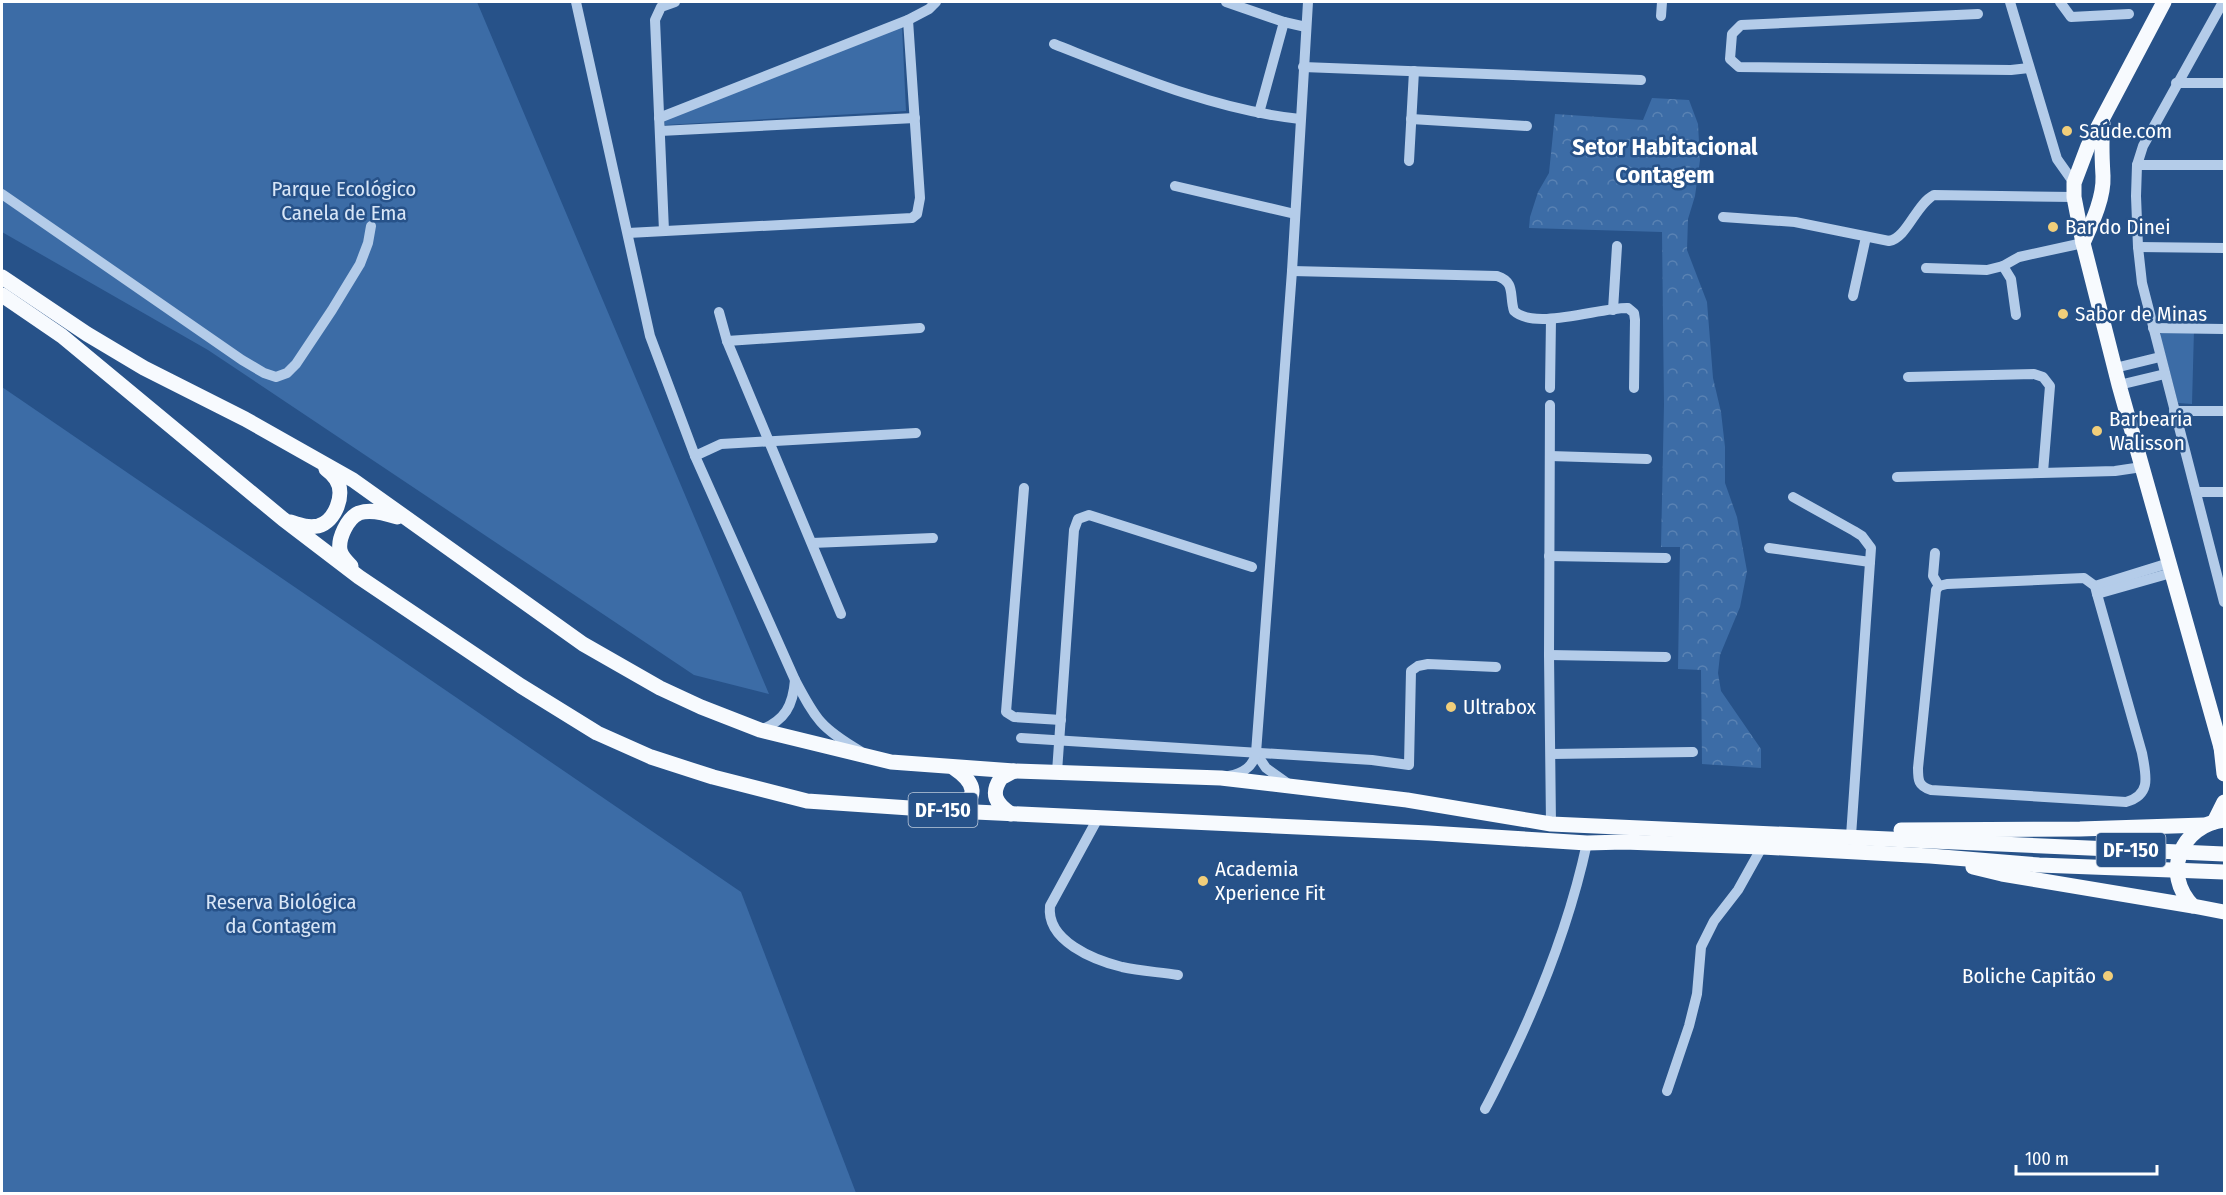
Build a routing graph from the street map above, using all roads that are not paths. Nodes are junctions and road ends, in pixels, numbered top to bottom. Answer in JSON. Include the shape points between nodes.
{"nodes":[{"id":1,"x":576,"y":2,"type":"edge"},
{"id":2,"x":675,"y":2,"type":"edge"},
{"id":3,"x":1226,"y":2,"type":"edge"},
{"id":4,"x":1308,"y":2,"type":"edge"},
{"id":5,"x":1662,"y":2,"type":"edge"},
{"id":6,"x":2010,"y":2,"type":"edge"},
{"id":7,"x":2060,"y":2,"type":"edge"},
{"id":8,"x":2164,"y":2,"type":"edge"},
{"id":9,"x":2223,"y":2,"type":"edge"},
{"id":10,"x":930,"y":4,"type":"edge"},
{"id":11,"x":1978,"y":14,"type":"dead end"},
{"id":12,"x":2129,"y":14,"type":"dead end"},
{"id":13,"x":1661,"y":16,"type":"dead end"},
{"id":14,"x":908,"y":20,"type":"junction"},
{"id":15,"x":1284,"y":22,"type":"junction"},
{"id":16,"x":1306,"y":27,"type":"junction"},
{"id":17,"x":1054,"y":44,"type":"dead end"},
{"id":18,"x":1303,"y":67,"type":"junction"},
{"id":19,"x":2029,"y":68,"type":"junction"},
{"id":20,"x":1414,"y":71,"type":"junction"},
{"id":21,"x":1641,"y":80,"type":"dead end"},
{"id":22,"x":2176,"y":83,"type":"junction"},
{"id":23,"x":2224,"y":83,"type":"edge"},
{"id":24,"x":2104,"y":112,"type":"junction"},
{"id":25,"x":1259,"y":113,"type":"junction"},
{"id":26,"x":659,"y":118,"type":"junction"},
{"id":27,"x":915,"y":118,"type":"junction"},
{"id":28,"x":1300,"y":119,"type":"junction"},
{"id":29,"x":1411,"y":119,"type":"junction"},
{"id":30,"x":1527,"y":126,"type":"dead end"},
{"id":31,"x":660,"y":131,"type":"junction"},
{"id":32,"x":1409,"y":161,"type":"dead end"},
{"id":33,"x":2059,"y":163,"type":"junction"},
{"id":34,"x":2081,"y":163,"type":"junction"},
{"id":35,"x":2138,"y":165,"type":"junction"},
{"id":36,"x":2224,"y":165,"type":"edge"},
{"id":37,"x":2102,"y":168,"type":"junction"},
{"id":38,"x":1175,"y":186,"type":"dead end"},
{"id":39,"x":2,"y":194,"type":"edge"},
{"id":40,"x":2074,"y":194,"type":"junction"},
{"id":41,"x":2098,"y":202,"type":"junction"},
{"id":42,"x":1295,"y":214,"type":"junction"},
{"id":43,"x":1724,"y":217,"type":"dead end"},
{"id":44,"x":371,"y":226,"type":"dead end"},
{"id":45,"x":664,"y":231,"type":"junction"},
{"id":46,"x":628,"y":233,"type":"junction"},
{"id":47,"x":1866,"y":237,"type":"junction"},
{"id":48,"x":2083,"y":243,"type":"junction"},
{"id":49,"x":1617,"y":246,"type":"dead end"},
{"id":50,"x":2138,"y":247,"type":"junction"},
{"id":51,"x":2224,"y":248,"type":"edge"},
{"id":52,"x":2003,"y":266,"type":"junction"},
{"id":53,"x":1926,"y":268,"type":"dead end"},
{"id":54,"x":1292,"y":271,"type":"junction"},
{"id":55,"x":2,"y":277,"type":"edge"},
{"id":56,"x":2,"y":294,"type":"edge"},
{"id":57,"x":1853,"y":296,"type":"dead end"},
{"id":58,"x":1614,"y":310,"type":"junction"},
{"id":59,"x":718,"y":312,"type":"dead end"},
{"id":60,"x":2016,"y":315,"type":"dead end"},
{"id":61,"x":1551,"y":319,"type":"junction"},
{"id":62,"x":920,"y":328,"type":"dead end"},
{"id":63,"x":2153,"y":328,"type":"junction"},
{"id":64,"x":2224,"y":329,"type":"edge"},
{"id":65,"x":727,"y":341,"type":"junction"},
{"id":66,"x":2160,"y":357,"type":"junction"},
{"id":67,"x":2115,"y":368,"type":"junction"},
{"id":68,"x":2165,"y":374,"type":"junction"},
{"id":69,"x":1908,"y":377,"type":"dead end"},
{"id":70,"x":2119,"y":385,"type":"junction"},
{"id":71,"x":1550,"y":388,"type":"dead end"},
{"id":72,"x":1634,"y":388,"type":"dead end"},
{"id":73,"x":1550,"y":405,"type":"dead end"},
{"id":74,"x":2174,"y":411,"type":"junction"},
{"id":75,"x":2224,"y":411,"type":"edge"},
{"id":76,"x":916,"y":433,"type":"dead end"},
{"id":77,"x":768,"y":441,"type":"junction"},
{"id":78,"x":695,"y":456,"type":"junction"},
{"id":79,"x":1550,"y":456,"type":"junction"},
{"id":80,"x":316,"y":458,"type":"junction"},
{"id":81,"x":1647,"y":459,"type":"dead end"},
{"id":82,"x":2142,"y":467,"type":"junction"},
{"id":83,"x":2043,"y":472,"type":"junction"},
{"id":84,"x":1897,"y":477,"type":"dead end"},
{"id":85,"x":1024,"y":488,"type":"dead end"},
{"id":86,"x":2196,"y":492,"type":"junction"},
{"id":87,"x":2224,"y":492,"type":"edge"},
{"id":88,"x":1794,"y":497,"type":"dead end"},
{"id":89,"x":283,"y":519,"type":"junction"},
{"id":90,"x":408,"y":520,"type":"junction"},
{"id":91,"x":933,"y":538,"type":"dead end"},
{"id":92,"x":812,"y":543,"type":"junction"},
{"id":93,"x":1769,"y":548,"type":"dead end"},
{"id":94,"x":1935,"y":554,"type":"dead end"},
{"id":95,"x":1549,"y":556,"type":"junction"},
{"id":96,"x":1666,"y":558,"type":"dead end"},
{"id":97,"x":1870,"y":562,"type":"junction"},
{"id":98,"x":1252,"y":567,"type":"dead end"},
{"id":99,"x":2170,"y":568,"type":"junction"},
{"id":100,"x":2221,"y":575,"type":"edge"},
{"id":101,"x":359,"y":577,"type":"junction"},
{"id":102,"x":1939,"y":586,"type":"junction"},
{"id":103,"x":2096,"y":590,"type":"junction"},
{"id":104,"x":2224,"y":602,"type":"edge"},
{"id":105,"x":841,"y":614,"type":"dead end"},
{"id":106,"x":1549,"y":656,"type":"junction"},
{"id":107,"x":1666,"y":657,"type":"dead end"},
{"id":108,"x":1496,"y":668,"type":"dead end"},
{"id":109,"x":795,"y":680,"type":"junction"},
{"id":110,"x":1061,"y":720,"type":"junction"},
{"id":111,"x":760,"y":730,"type":"junction"},
{"id":112,"x":1021,"y":738,"type":"dead end"},
{"id":113,"x":1060,"y":741,"type":"junction"},
{"id":114,"x":1693,"y":752,"type":"dead end"},
{"id":115,"x":2223,"y":752,"type":"edge"},
{"id":116,"x":1256,"y":753,"type":"junction"},
{"id":117,"x":1551,"y":754,"type":"junction"},
{"id":118,"x":872,"y":758,"type":"junction"},
{"id":119,"x":954,"y":768,"type":"junction"},
{"id":120,"x":1014,"y":771,"type":"junction"},
{"id":121,"x":1058,"y":772,"type":"junction"},
{"id":122,"x":2224,"y":774,"type":"edge"},
{"id":123,"x":1221,"y":778,"type":"junction"},
{"id":124,"x":1291,"y":786,"type":"junction"},
{"id":125,"x":2224,"y":801,"type":"edge"},
{"id":126,"x":954,"y":811,"type":"junction"},
{"id":127,"x":1012,"y":814,"type":"junction"},
{"id":128,"x":1098,"y":818,"type":"junction"},
{"id":129,"x":2214,"y":822,"type":"edge"},
{"id":130,"x":1551,"y":824,"type":"junction"},
{"id":131,"x":1855,"y":836,"type":"junction"},
{"id":132,"x":1587,"y":843,"type":"junction"},
{"id":133,"x":1762,"y":847,"type":"junction"},
{"id":134,"x":2224,"y":854,"type":"edge"},
{"id":135,"x":1930,"y":856,"type":"junction"},
{"id":136,"x":2224,"y":872,"type":"edge"},
{"id":137,"x":2193,"y":906,"type":"junction"},
{"id":138,"x":2224,"y":912,"type":"edge"},
{"id":139,"x":1178,"y":975,"type":"dead end"},
{"id":140,"x":1667,"y":1091,"type":"dead end"},
{"id":141,"x":1485,"y":1108,"type":"dead end"}],
"edges":[{"from":1,"to":46,"type":"street"},
{"from":2,"to":26,"type":"street","via":[[661,7],[655,20]]},
{"from":3,"to":15,"type":"street"},
{"from":4,"to":16,"type":"street"},
{"from":5,"to":13,"type":"street"},
{"from":6,"to":19,"type":"street"},
{"from":7,"to":12,"type":"street","via":[[2071,17]]},
{"from":8,"to":24,"type":"main road"},
{"from":9,"to":22,"type":"street"},
{"from":10,"to":14,"type":"street"},
{"from":11,"to":19,"type":"street","via":[[1741,25],[1732,34],[1730,53],[1733,63],[1739,66]]},
{"from":14,"to":26,"type":"street"},
{"from":14,"to":27,"type":"street"},
{"from":15,"to":16,"type":"street"},
{"from":15,"to":25,"type":"street"},
{"from":16,"to":18,"type":"street"},
{"from":17,"to":25,"type":"street","via":[[1153,82]]},
{"from":18,"to":20,"type":"street"},
{"from":18,"to":28,"type":"street"},
{"from":19,"to":33,"type":"street"},
{"from":20,"to":21,"type":"street"},
{"from":20,"to":29,"type":"street"},
{"from":22,"to":23,"type":"street"},
{"from":22,"to":35,"type":"street","via":[[2143,146]]},
{"from":24,"to":34,"type":"main road"},
{"from":24,"to":37,"type":"main road"},
{"from":25,"to":28,"type":"street"},
{"from":26,"to":31,"type":"street"},
{"from":27,"to":31,"type":"street"},
{"from":27,"to":45,"type":"street","via":[[920,198],[912,218]]},
{"from":28,"to":42,"type":"street"},
{"from":29,"to":30,"type":"street"},
{"from":29,"to":32,"type":"street"},
{"from":31,"to":45,"type":"street"},
{"from":33,"to":34,"type":"street"},
{"from":33,"to":40,"type":"street"},
{"from":34,"to":37,"type":"main road","via":[[2092,162]]},
{"from":34,"to":40,"type":"main road"},
{"from":35,"to":36,"type":"street"},
{"from":35,"to":50,"type":"street"},
{"from":37,"to":41,"type":"main road"},
{"from":38,"to":42,"type":"street"},
{"from":39,"to":44,"type":"street","via":[[242,360],[276,376],[287,373],[296,364],[332,310],[360,264]]},
{"from":40,"to":41,"type":"main road","via":[[2087,209]]},
{"from":40,"to":47,"type":"street","via":[[1934,195],[1894,240]]},
{"from":40,"to":48,"type":"main road"},
{"from":41,"to":48,"type":"main road"},
{"from":42,"to":54,"type":"street"},
{"from":43,"to":47,"type":"street","via":[[1795,222]]},
{"from":45,"to":46,"type":"street"},
{"from":46,"to":78,"type":"street","via":[[650,336]]},
{"from":47,"to":57,"type":"street"},
{"from":48,"to":52,"type":"street","via":[[2019,257]]},
{"from":48,"to":67,"type":"main road"},
{"from":49,"to":58,"type":"street"},
{"from":50,"to":51,"type":"street"},
{"from":50,"to":63,"type":"street"},
{"from":52,"to":53,"type":"street","via":[[1987,270]]},
{"from":52,"to":60,"type":"street","via":[[2011,279]]},
{"from":54,"to":61,"type":"street","via":[[1497,276],[1511,286],[1512,305],[1517,314]]},
{"from":54,"to":116,"type":"street"},
{"from":55,"to":80,"type":"main road","number":"DF-150","via":[[144,368]]},
{"from":56,"to":89,"type":"main road","number":"DF-150","via":[[62,336]]},
{"from":58,"to":61,"type":"street"},
{"from":58,"to":72,"type":"street","via":[[1628,308],[1634,313]]},
{"from":59,"to":65,"type":"street"},
{"from":61,"to":71,"type":"street"},
{"from":62,"to":65,"type":"street"},
{"from":63,"to":64,"type":"street"},
{"from":63,"to":66,"type":"street"},
{"from":65,"to":77,"type":"street"},
{"from":66,"to":67,"type":"street"},
{"from":66,"to":68,"type":"street"},
{"from":67,"to":70,"type":"main road"},
{"from":68,"to":70,"type":"street"},
{"from":68,"to":74,"type":"street"},
{"from":69,"to":83,"type":"street","via":[[2043,377],[2050,386]]},
{"from":70,"to":82,"type":"main road"},
{"from":73,"to":79,"type":"street"},
{"from":74,"to":75,"type":"street"},
{"from":74,"to":86,"type":"street"},
{"from":76,"to":77,"type":"street"},
{"from":77,"to":78,"type":"street","via":[[721,444]]},
{"from":77,"to":92,"type":"street"},
{"from":78,"to":109,"type":"street"},
{"from":79,"to":81,"type":"street"},
{"from":79,"to":95,"type":"street"},
{"from":80,"to":89,"type":"main road","via":[[338,481],[340,496],[334,515],[321,526],[305,527]]},
{"from":80,"to":90,"type":"main road","number":"DF-150"},
{"from":82,"to":83,"type":"street"},
{"from":82,"to":99,"type":"main road"},
{"from":83,"to":84,"type":"street"},
{"from":85,"to":110,"type":"street","via":[[1006,712],[1014,717]]},
{"from":86,"to":87,"type":"street"},
{"from":86,"to":100,"type":"street"},
{"from":88,"to":97,"type":"street","via":[[1862,536],[1871,548]]},
{"from":89,"to":101,"type":"main road","number":"DF-150"},
{"from":90,"to":101,"type":"main road","via":[[379,512],[358,513],[349,522],[340,552]]},
{"from":90,"to":111,"type":"main road","number":"DF-150","via":[[583,644],[660,688]]},
{"from":91,"to":92,"type":"street"},
{"from":92,"to":105,"type":"street"},
{"from":93,"to":97,"type":"street"},
{"from":94,"to":102,"type":"street","via":[[1933,576]]},
{"from":95,"to":96,"type":"street"},
{"from":95,"to":106,"type":"street"},
{"from":97,"to":131,"type":"street"},
{"from":98,"to":110,"type":"street","via":[[1089,515],[1078,519],[1074,530]]},
{"from":99,"to":103,"type":"street"},
{"from":99,"to":115,"type":"main road"},
{"from":100,"to":104,"type":"street"},
{"from":101,"to":126,"type":"main road","number":"DF-150","via":[[556,708],[597,733],[651,758],[807,801]]},
{"from":102,"to":103,"type":"street","via":[[2084,578]]},
{"from":102,"to":103,"type":"street","via":[[1934,595],[1918,782],[1931,790],[2126,802],[2141,794],[2146,778]]},
{"from":106,"to":107,"type":"street"},
{"from":106,"to":117,"type":"street"},
{"from":108,"to":116,"type":"street","via":[[1428,664],[1411,671],[1409,765]]},
{"from":109,"to":111,"type":"street","via":[[786,714]]},
{"from":109,"to":118,"type":"street","via":[[820,724]]},
{"from":110,"to":113,"type":"street"},
{"from":111,"to":118,"type":"main road","number":"DF-150"},
{"from":112,"to":113,"type":"street"},
{"from":113,"to":116,"type":"street"},
{"from":113,"to":121,"type":"street"},
{"from":114,"to":117,"type":"street"},
{"from":115,"to":122,"type":"main road"},
{"from":116,"to":123,"type":"street","via":[[1247,770]]},
{"from":116,"to":124,"type":"street","via":[[1266,768]]},
{"from":117,"to":130,"type":"street"},
{"from":118,"to":119,"type":"main road","number":"DF-150"},
{"from":119,"to":120,"type":"main road","number":"DF-150"},
{"from":119,"to":126,"type":"main road","via":[[969,778],[972,789],[965,805]]},
{"from":120,"to":121,"type":"main road","number":"DF-150"},
{"from":120,"to":127,"type":"main road","via":[[1001,778],[995,795],[996,802]]},
{"from":121,"to":123,"type":"main road","number":"DF-150"},
{"from":123,"to":124,"type":"main road","number":"DF-150"},
{"from":124,"to":130,"type":"main road","number":"DF-150"},
{"from":125,"to":129,"type":"main road"},
{"from":126,"to":127,"type":"main road","number":"DF-150"},
{"from":127,"to":128,"type":"main road","number":"DF-150"},
{"from":128,"to":132,"type":"main road","number":"DF-150"},
{"from":128,"to":139,"type":"street","via":[[1050,906],[1048,916],[1053,927],[1075,947],[1102,961]]},
{"from":129,"to":131,"type":"main road","via":[[2080,829],[1880,830]]},
{"from":129,"to":137,"type":"main road","via":[[2187,839],[2181,848],[2179,889]]},
{"from":130,"to":131,"type":"main road","number":"DF-150"},
{"from":131,"to":134,"type":"main road","number":"DF-150"},
{"from":132,"to":133,"type":"main road","number":"DF-150"},
{"from":132,"to":141,"type":"street","via":[[1552,966]]},
{"from":133,"to":135,"type":"main road","number":"DF-150"},
{"from":133,"to":140,"type":"street","via":[[1701,947],[1697,994]]},
{"from":135,"to":136,"type":"main road","number":"DF-150","via":[[2039,865]]},
{"from":135,"to":137,"type":"main road","via":[[2002,874]]},
{"from":137,"to":138,"type":"main road"}]}
